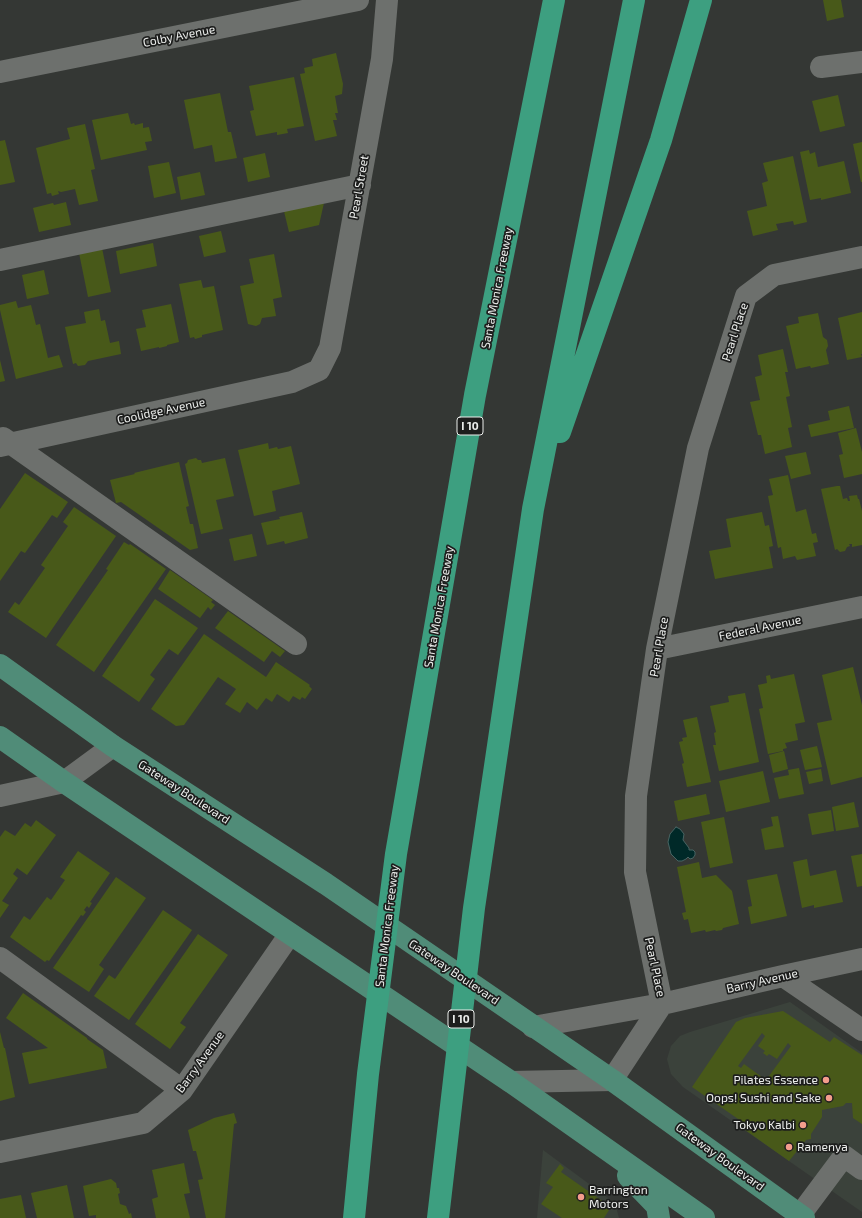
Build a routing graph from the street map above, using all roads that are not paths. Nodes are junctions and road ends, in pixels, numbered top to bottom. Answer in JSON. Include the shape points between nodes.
{"nodes":[{"id":1,"x":358,"y":0,"type":"edge"},
{"id":2,"x":387,"y":0,"type":"edge"},
{"id":3,"x":554,"y":0,"type":"edge"},
{"id":4,"x":634,"y":0,"type":"edge"},
{"id":5,"x":702,"y":0,"type":"edge"},
{"id":6,"x":862,"y":62,"type":"edge"},
{"id":7,"x":820,"y":67,"type":"dead end"},
{"id":8,"x":0,"y":72,"type":"edge"},
{"id":9,"x":360,"y":185,"type":"junction"},
{"id":10,"x":862,"y":257,"type":"edge"},
{"id":11,"x":0,"y":260,"type":"edge"},
{"id":12,"x":319,"y":370,"type":"joint"},
{"id":13,"x":3,"y":442,"type":"edge"},
{"id":14,"x":533,"y":509,"type":"junction"},
{"id":15,"x":862,"y":606,"type":"edge"},
{"id":16,"x":296,"y":644,"type":"dead end"},
{"id":17,"x":657,"y":649,"type":"junction"},
{"id":18,"x":0,"y":665,"type":"edge"},
{"id":19,"x":0,"y":737,"type":"edge"},
{"id":20,"x":113,"y":746,"type":"junction"},
{"id":21,"x":64,"y":782,"type":"junction"},
{"id":22,"x":0,"y":796,"type":"edge"},
{"id":23,"x":290,"y":934,"type":"junction"},
{"id":24,"x":0,"y":958,"type":"edge"},
{"id":25,"x":862,"y":959,"type":"edge"},
{"id":26,"x":782,"y":976,"type":"junction"},
{"id":27,"x":662,"y":1004,"type":"junction"},
{"id":28,"x":534,"y":1026,"type":"junction"},
{"id":29,"x":862,"y":1030,"type":"edge"},
{"id":30,"x":612,"y":1080,"type":"junction"},
{"id":31,"x":511,"y":1082,"type":"junction"},
{"id":32,"x":182,"y":1090,"type":"junction"},
{"id":33,"x":599,"y":1144,"type":"junction"},
{"id":34,"x":0,"y":1152,"type":"edge"},
{"id":35,"x":862,"y":1169,"type":"edge"},
{"id":36,"x":802,"y":1217,"type":"edge"},
{"id":37,"x":354,"y":1218,"type":"edge"},
{"id":38,"x":438,"y":1218,"type":"edge"},
{"id":39,"x":659,"y":1218,"type":"edge"},
{"id":40,"x":704,"y":1218,"type":"edge"}],
"edges":[{"from":1,"to":8,"type":"street","name":"Colby Avenue"},
{"from":2,"to":9,"type":"street","name":"Pearl Street","via":[[382,59]]},
{"from":3,"to":37,"type":"highway","name":"Santa Monica Freeway","number":"I 10","via":[[475,395],[396,854],[368,1074]]},
{"from":4,"to":14,"type":"highway","number":"I 10"},
{"from":5,"to":14,"type":"highway","via":[[661,140]]},
{"from":6,"to":7,"type":"street"},
{"from":9,"to":11,"type":"street"},
{"from":9,"to":12,"type":"street","name":"Pearl Street","via":[[330,348]]},
{"from":10,"to":17,"type":"street","name":"Pearl Place","via":[[774,275],[746,296],[698,448]]},
{"from":12,"to":13,"type":"street","name":"Coolidge Avenue","via":[[292,382]]},
{"from":13,"to":16,"type":"street"},
{"from":14,"to":38,"type":"highway","number":"I 10","via":[[474,908]]},
{"from":15,"to":17,"type":"street","name":"Federal Avenue"},
{"from":17,"to":27,"type":"street","name":"Pearl Place","via":[[636,796],[635,872]]},
{"from":18,"to":20,"type":"main road","name":"Gateway Boulevard"},
{"from":19,"to":21,"type":"main road"},
{"from":20,"to":21,"type":"street"},
{"from":20,"to":28,"type":"main road","name":"Gateway Boulevard","via":[[326,884]]},
{"from":21,"to":22,"type":"street"},
{"from":21,"to":23,"type":"main road"},
{"from":23,"to":31,"type":"main road"},
{"from":23,"to":32,"type":"street","name":"Barry Avenue"},
{"from":24,"to":32,"type":"street"},
{"from":25,"to":26,"type":"street","name":"Barry Avenue"},
{"from":26,"to":27,"type":"street","name":"Barry Avenue"},
{"from":26,"to":29,"type":"street"},
{"from":27,"to":28,"type":"street","name":"Barry Avenue"},
{"from":27,"to":30,"type":"street"},
{"from":28,"to":30,"type":"main road","name":"Gateway Boulevard"},
{"from":30,"to":31,"type":"street"},
{"from":30,"to":36,"type":"main road","name":"Gateway Boulevard"},
{"from":31,"to":33,"type":"main road"},
{"from":32,"to":34,"type":"street","name":"Barry Avenue","via":[[142,1123]]},
{"from":33,"to":39,"type":"main road","via":[[657,1206]]},
{"from":33,"to":40,"type":"main road"},
{"from":35,"to":36,"type":"street","via":[[844,1156]]}]}
